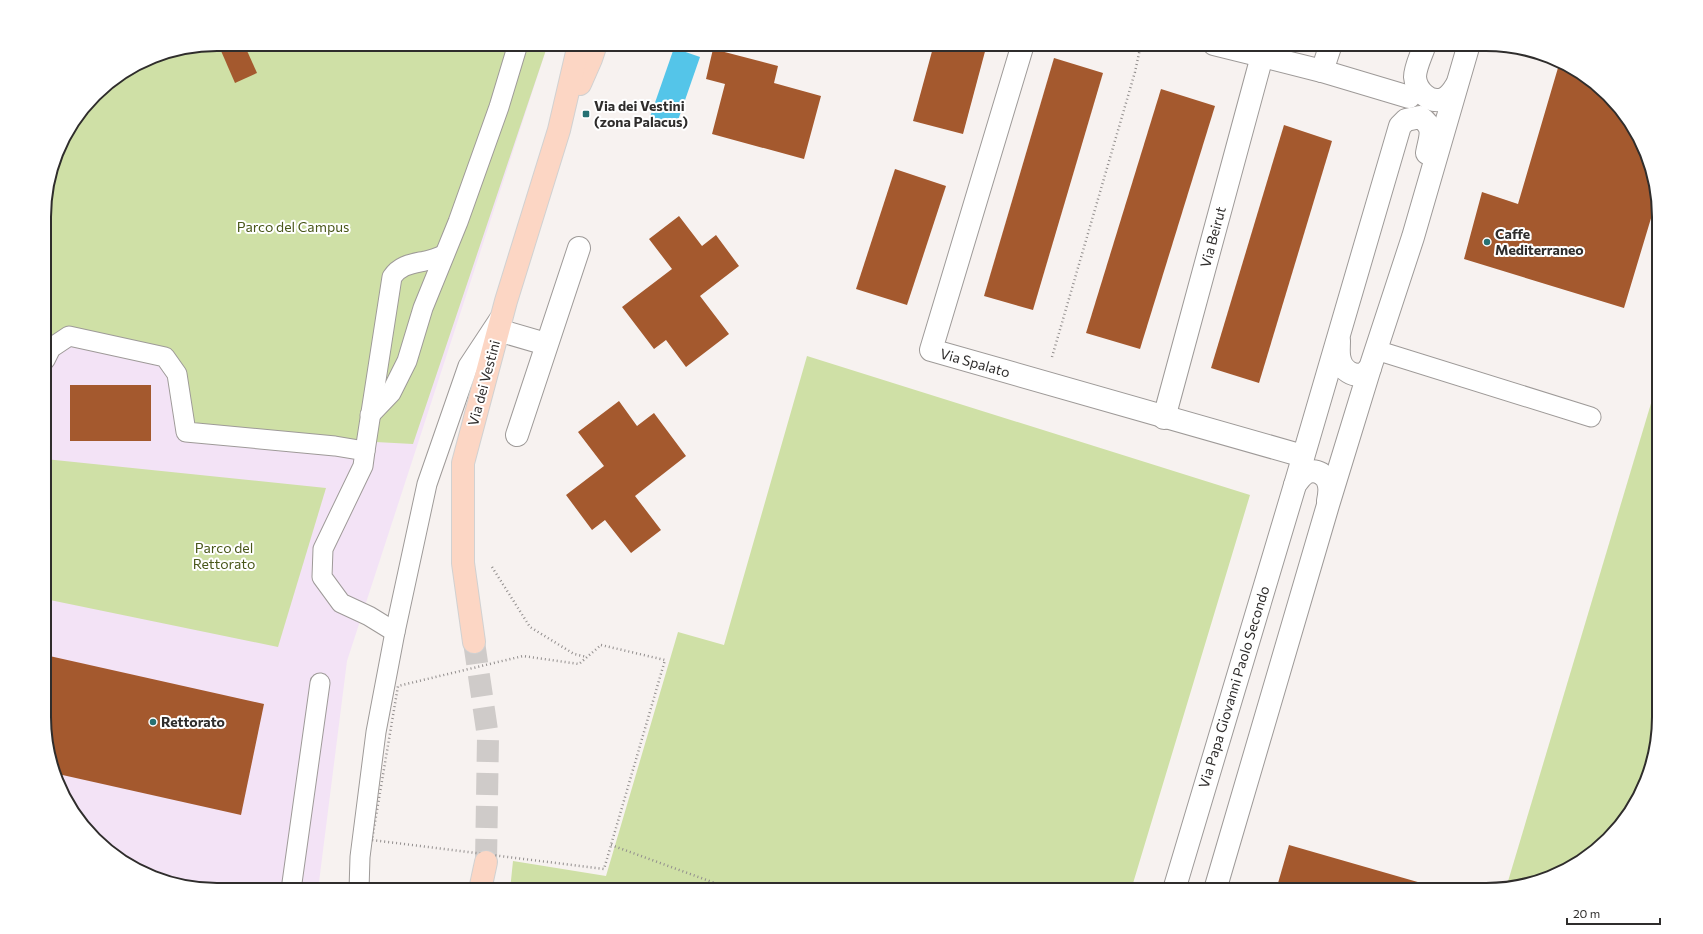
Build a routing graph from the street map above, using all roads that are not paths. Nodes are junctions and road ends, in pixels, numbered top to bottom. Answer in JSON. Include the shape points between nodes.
{"nodes":[{"id":1,"x":516,"y":51,"type":"edge"},
{"id":2,"x":577,"y":51,"type":"edge"},
{"id":3,"x":594,"y":51,"type":"edge"},
{"id":4,"x":1021,"y":51,"type":"edge"},
{"id":5,"x":1242,"y":51,"type":"edge"},
{"id":6,"x":1329,"y":51,"type":"edge"},
{"id":7,"x":1423,"y":51,"type":"edge"},
{"id":8,"x":1466,"y":51,"type":"edge"},
{"id":9,"x":1262,"y":56,"type":"junction"},
{"id":10,"x":1322,"y":71,"type":"junction"},
{"id":11,"x":1415,"y":75,"type":"junction"},
{"id":12,"x":1456,"y":86,"type":"junction"},
{"id":13,"x":1409,"y":97,"type":"junction"},
{"id":14,"x":1400,"y":126,"type":"junction"},
{"id":15,"x":559,"y":130,"type":"junction"},
{"id":16,"x":1413,"y":237,"type":"junction"},
{"id":17,"x":579,"y":248,"type":"dead end"},
{"id":18,"x":444,"y":255,"type":"junction"},
{"id":19,"x":501,"y":322,"type":"junction"},
{"id":20,"x":1340,"y":332,"type":"junction"},
{"id":21,"x":546,"y":344,"type":"junction"},
{"id":22,"x":51,"y":348,"type":"edge"},
{"id":23,"x":1373,"y":359,"type":"junction"},
{"id":24,"x":370,"y":415,"type":"junction"},
{"id":25,"x":1591,"y":417,"type":"dead end"},
{"id":26,"x":1164,"y":418,"type":"junction"},
{"id":27,"x":517,"y":435,"type":"dead end"},
{"id":28,"x":365,"y":451,"type":"junction"},
{"id":29,"x":1303,"y":456,"type":"junction"},
{"id":30,"x":1295,"y":485,"type":"junction"},
{"id":31,"x":1328,"y":505,"type":"junction"},
{"id":32,"x":395,"y":632,"type":"junction"},
{"id":33,"x":474,"y":642,"type":"tunnel mouth"},
{"id":34,"x":320,"y":682,"type":"dead end"},
{"id":35,"x":486,"y":862,"type":"tunnel mouth"},
{"id":36,"x":292,"y":883,"type":"edge"},
{"id":37,"x":359,"y":883,"type":"edge"},
{"id":38,"x":482,"y":883,"type":"edge"},
{"id":39,"x":1176,"y":883,"type":"edge"},
{"id":40,"x":1217,"y":883,"type":"edge"}],
"edges":[{"from":1,"to":18,"type":"lane","via":[[499,107]]},
{"from":2,"to":15,"type":"main road","name":"Via dei Vestini"},
{"from":3,"to":15,"type":"main road","name":"Via dei Vestini"},
{"from":4,"to":26,"type":"street","name":"Via Spalato","via":[[931,350]]},
{"from":5,"to":9,"type":"street"},
{"from":6,"to":10,"type":"street"},
{"from":7,"to":11,"type":"street","name":"Via Papa Giovanni Paolo Secondo"},
{"from":8,"to":12,"type":"street"},
{"from":9,"to":10,"type":"street"},
{"from":9,"to":26,"type":"street","name":"Via Beirut"},
{"from":10,"to":13,"type":"street"},
{"from":11,"to":12,"type":"street","via":[[1416,85],[1432,100],[1444,99]]},
{"from":11,"to":13,"type":"street","name":"Via Papa Giovanni Paolo Secondo"},
{"from":12,"to":16,"type":"street"},
{"from":13,"to":14,"type":"street","name":"Via Papa Giovanni Paolo Secondo"},
{"from":14,"to":16,"type":"street","via":[[1406,120],[1420,117],[1428,123],[1432,131]]},
{"from":14,"to":20,"type":"street","name":"Via Papa Giovanni Paolo Secondo"},
{"from":15,"to":19,"type":"main road","name":"Via dei Vestini"},
{"from":16,"to":23,"type":"street"},
{"from":17,"to":21,"type":"street"},
{"from":18,"to":24,"type":"lane","via":[[423,308],[407,360],[391,393]]},
{"from":18,"to":24,"type":"lane","via":[[404,266],[392,277]]},
{"from":19,"to":21,"type":"street"},
{"from":19,"to":32,"type":"lane","via":[[468,366],[427,484]]},
{"from":19,"to":33,"type":"main road","name":"Via dei Vestini","via":[[463,463],[463,563]]},
{"from":20,"to":23,"type":"street","name":"Via Papa Giovanni Paolo Secondo","via":[[1338,349],[1342,366],[1349,373],[1364,374]]},
{"from":20,"to":29,"type":"street","name":"Via Papa Giovanni Paolo Secondo"},
{"from":21,"to":27,"type":"street"},
{"from":22,"to":28,"type":"lane","via":[[70,336],[165,357],[177,374],[186,432]]},
{"from":23,"to":25,"type":"lane"},
{"from":23,"to":31,"type":"street"},
{"from":24,"to":28,"type":"lane"},
{"from":26,"to":29,"type":"street","name":"Via Spalato"},
{"from":28,"to":32,"type":"lane","via":[[363,466],[323,550],[322,577],[340,604],[370,616]]},
{"from":29,"to":30,"type":"street","name":"Via Papa Giovanni Paolo Secondo"},
{"from":30,"to":31,"type":"street","via":[[1301,477],[1310,472],[1322,474],[1329,485]]},
{"from":30,"to":39,"type":"street","name":"Via Papa Giovanni Paolo Secondo"},
{"from":31,"to":40,"type":"street"},
{"from":32,"to":37,"type":"lane","via":[[376,732],[360,857]]},
{"from":34,"to":36,"type":"lane"},
{"from":35,"to":38,"type":"main road"}]}
